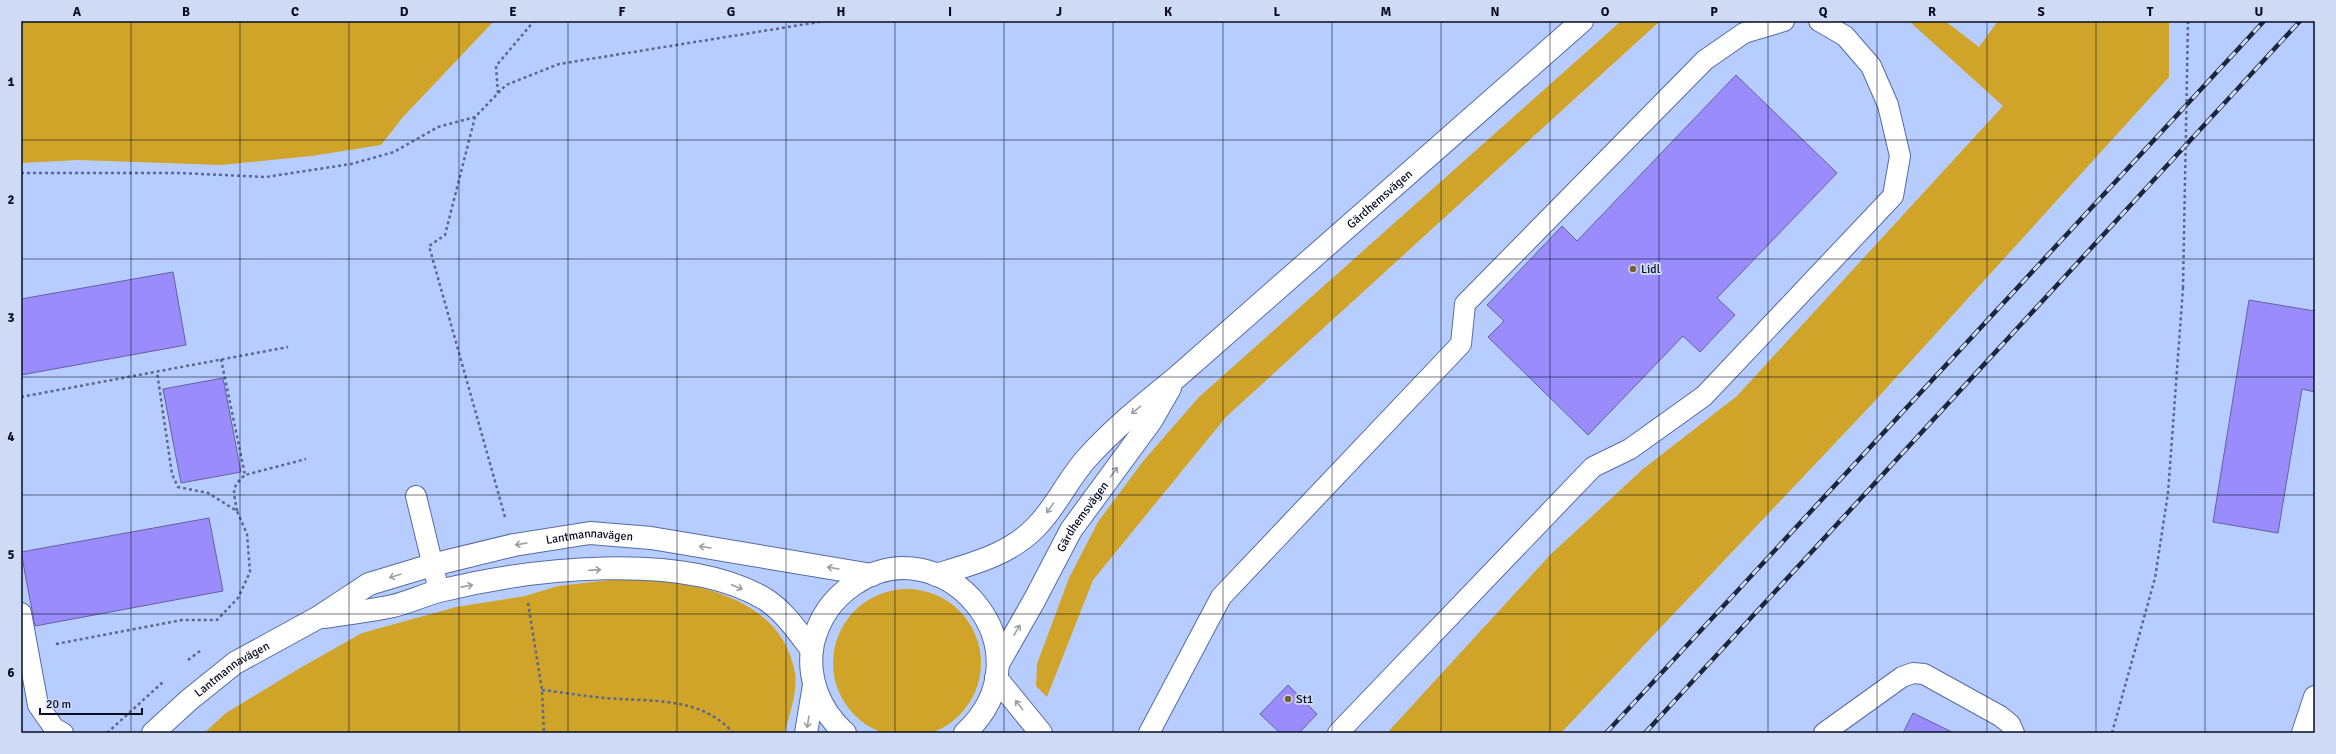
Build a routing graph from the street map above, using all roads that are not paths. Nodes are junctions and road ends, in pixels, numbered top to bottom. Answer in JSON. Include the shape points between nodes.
{"nodes":[{"id":1,"x":1582,"y":21,"type":"edge"},
{"id":2,"x":1784,"y":21,"type":"edge"},
{"id":3,"x":1819,"y":21,"type":"edge"},
{"id":4,"x":1177,"y":377,"type":"junction"},
{"id":5,"x":416,"y":496,"type":"dead end"},
{"id":6,"x":432,"y":565,"type":"junction"},
{"id":7,"x":872,"y":575,"type":"junction"},
{"id":8,"x":936,"y":575,"type":"junction"},
{"id":9,"x":439,"y":591,"type":"junction"},
{"id":10,"x":21,"y":613,"type":"edge"},
{"id":11,"x":319,"y":617,"type":"junction"},
{"id":12,"x":812,"y":650,"type":"junction"},
{"id":13,"x":997,"y":671,"type":"junction"},
{"id":14,"x":814,"y":684,"type":"junction"},
{"id":15,"x":2315,"y":697,"type":"edge"},
{"id":16,"x":63,"y":733,"type":"edge"},
{"id":17,"x":153,"y":733,"type":"edge"},
{"id":18,"x":806,"y":733,"type":"edge"},
{"id":19,"x":845,"y":733,"type":"edge"},
{"id":20,"x":965,"y":733,"type":"edge"},
{"id":21,"x":1041,"y":733,"type":"edge"},
{"id":22,"x":1149,"y":733,"type":"edge"},
{"id":23,"x":1338,"y":733,"type":"edge"},
{"id":24,"x":1824,"y":733,"type":"edge"},
{"id":25,"x":2014,"y":733,"type":"edge"},
{"id":26,"x":2303,"y":733,"type":"edge"}],
"edges":[{"from":1,"to":4,"type":"main road","name":"Gärdhemsvägen"},
{"from":2,"to":22,"type":"lane","via":[[1744,33],[1705,60],[1466,304],[1461,344],[1221,597]]},
{"from":3,"to":23,"type":"lane","via":[[1845,36],[1871,66],[1888,105],[1900,156],[1893,196],[1704,396],[1630,449],[1593,467]]},
{"from":4,"to":8,"type":"main road","name":"Gärdhemsvägen","one_way":true,"via":[[1123,421],[1086,459],[1037,526],[1015,544],[982,562]]},
{"from":13,"to":4,"type":"main road","name":"Gärdhemsvägen","one_way":true,"via":[[1071,530],[1152,421]]},
{"from":5,"to":6,"type":"lane"},
{"from":7,"to":6,"type":"main road","name":"Lantmannavägen","one_way":true,"via":[[650,538],[590,532],[514,545]]},
{"from":6,"to":9,"type":"lane"},
{"from":6,"to":11,"type":"main road","name":"Lantmannavägen","one_way":true,"via":[[369,584]]},
{"from":7,"to":8,"type":"main road","via":[[893,570],[915,569]]},
{"from":7,"to":12,"type":"main road","via":[[843,592],[831,604],[816,633]]},
{"from":8,"to":13,"type":"main road","via":[[954,583],[969,594],[981,609],[996,644]]},
{"from":9,"to":11,"type":"main road","name":"Lantmannavägen","via":[[394,606]]},
{"from":9,"to":12,"type":"main road","name":"Lantmannavägen","one_way":true,"via":[[521,575],[628,567],[676,571],[722,581],[765,599],[791,622]]},
{"from":10,"to":16,"type":"lane","via":[[38,705],[54,728]]},
{"from":11,"to":17,"type":"main road","name":"Lantmannavägen","via":[[235,663]]},
{"from":12,"to":14,"type":"main road"},
{"from":13,"to":20,"type":"main road","name":"Gärdhemsvägen","via":[[984,710]]},
{"from":21,"to":13,"type":"main road","one_way":true},
{"from":14,"to":18,"type":"main road","one_way":true},
{"from":14,"to":19,"type":"main road","via":[[822,705],[834,724]]},
{"from":15,"to":26,"type":"main road"},
{"from":24,"to":25,"type":"lane","via":[[1902,677],[1913,673],[1924,674],[2000,716],[2010,724]]}]}
